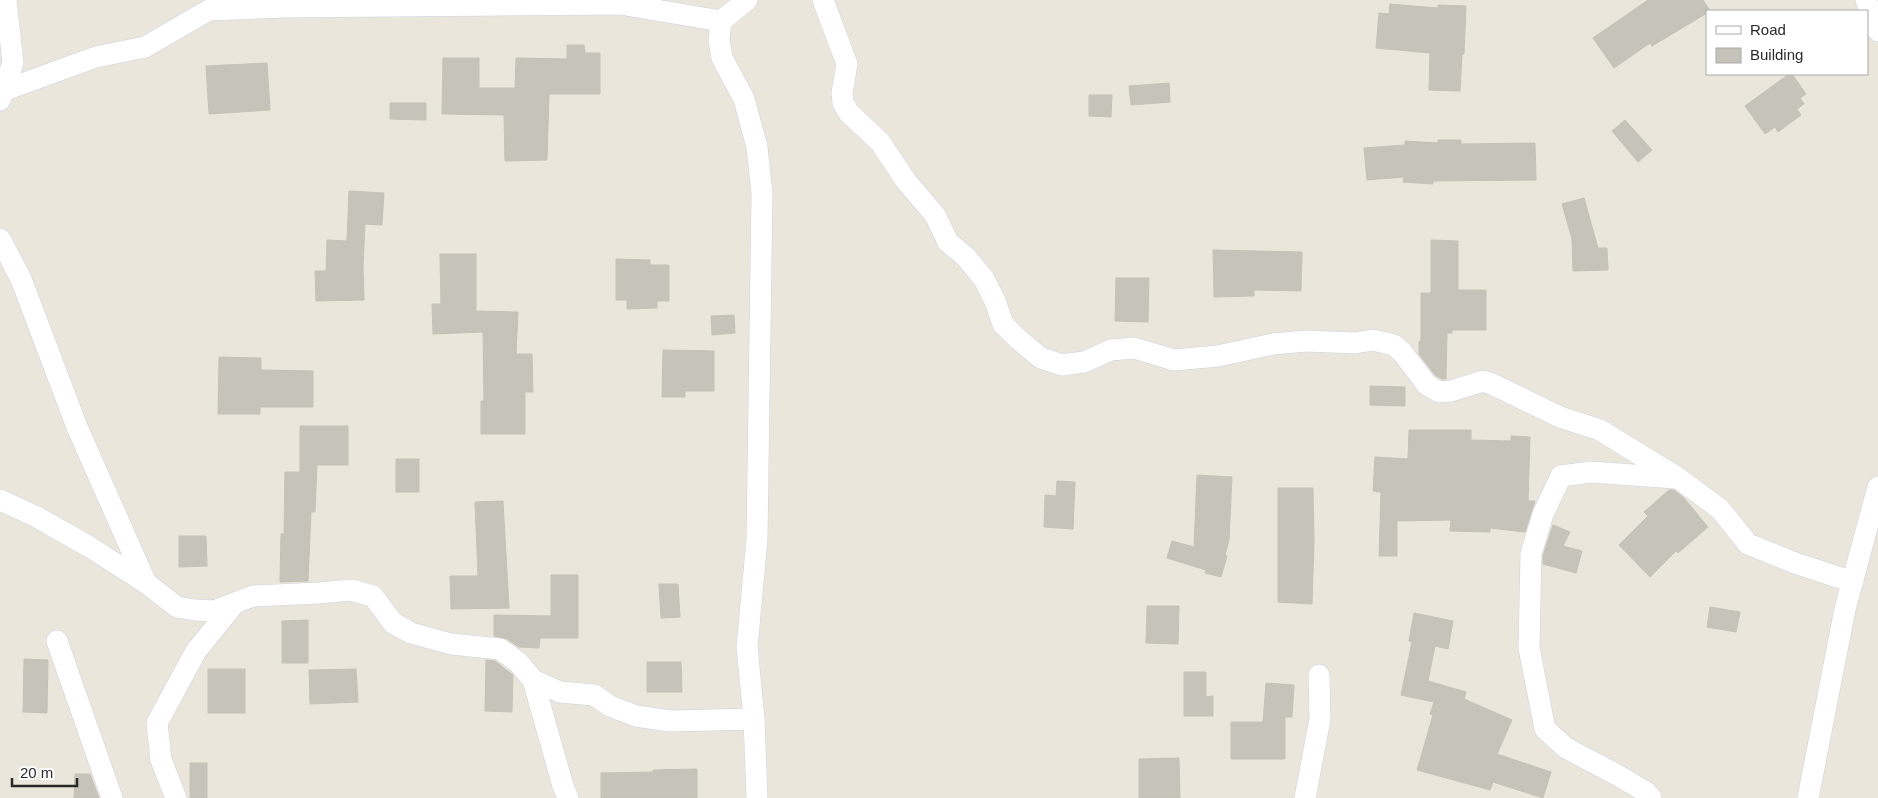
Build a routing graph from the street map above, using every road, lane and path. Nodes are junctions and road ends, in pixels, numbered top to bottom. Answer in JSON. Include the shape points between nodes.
{"nodes":[{"id":1,"x":6,"y":0,"type":"edge"},
{"id":2,"x":747,"y":0,"type":"edge"},
{"id":3,"x":823,"y":0,"type":"edge"},
{"id":4,"x":1866,"y":0,"type":"edge"},
{"id":5,"x":721,"y":21,"type":"junction"},
{"id":6,"x":1878,"y":31,"type":"edge"},
{"id":7,"x":2,"y":95,"type":"edge"},
{"id":8,"x":0,"y":239,"type":"edge"},
{"id":9,"x":1678,"y":478,"type":"junction"},
{"id":10,"x":1878,"y":487,"type":"edge"},
{"id":11,"x":0,"y":500,"type":"edge"},
{"id":12,"x":1852,"y":582,"type":"junction"},
{"id":13,"x":146,"y":583,"type":"junction"},
{"id":14,"x":235,"y":603,"type":"junction"},
{"id":15,"x":57,"y":641,"type":"dead end"},
{"id":16,"x":1319,"y":675,"type":"dead end"},
{"id":17,"x":533,"y":680,"type":"junction"},
{"id":18,"x":754,"y":718,"type":"junction"},
{"id":19,"x":112,"y":798,"type":"edge"},
{"id":20,"x":176,"y":798,"type":"edge"},
{"id":21,"x":568,"y":798,"type":"edge"},
{"id":22,"x":756,"y":798,"type":"edge"},
{"id":23,"x":1305,"y":798,"type":"edge"},
{"id":24,"x":1651,"y":798,"type":"edge"},
{"id":25,"x":1808,"y":798,"type":"edge"}],
"edges":[{"from":1,"to":7,"type":"street","via":[[13,63]]},
{"from":2,"to":5,"type":"street"},
{"from":3,"to":9,"type":"street","via":[[847,64],[842,93],[849,114],[880,142],[906,181],[935,215],[948,242],[966,256],[984,279],[1003,324],[1041,358],[1062,366],[1084,362],[1111,350],[1134,348],[1174,360],[1218,356],[1273,344],[1373,340],[1394,345],[1427,385],[1439,392],[1483,382],[1492,384],[1560,417],[1600,430]]},
{"from":4,"to":6,"type":"street"},
{"from":5,"to":7,"type":"street","via":[[620,4],[209,10],[146,47],[96,58]]},
{"from":5,"to":18,"type":"street","via":[[719,40],[722,58],[744,99],[758,147],[762,194],[757,539],[747,647]]},
{"from":8,"to":13,"type":"street","via":[[21,279],[78,427]]},
{"from":9,"to":12,"type":"street","via":[[1720,509],[1748,544]]},
{"from":9,"to":24,"type":"street","via":[[1591,472],[1561,476],[1543,514],[1531,554],[1529,648],[1545,730],[1566,748],[1619,776]]},
{"from":10,"to":12,"type":"street"},
{"from":11,"to":13,"type":"street","via":[[38,517]]},
{"from":12,"to":25,"type":"street"},
{"from":13,"to":14,"type":"street","via":[[177,607],[214,611]]},
{"from":14,"to":17,"type":"street","via":[[253,596],[351,590],[374,596],[394,623],[411,633],[450,644],[500,649],[518,662]]},
{"from":14,"to":20,"type":"street","via":[[196,650],[157,723],[161,760]]},
{"from":15,"to":19,"type":"street"},
{"from":16,"to":23,"type":"street","via":[[1320,719]]},
{"from":17,"to":18,"type":"street","via":[[560,692],[594,694],[610,706],[636,716],[670,721]]},
{"from":17,"to":21,"type":"street"},
{"from":18,"to":22,"type":"street"}]}
